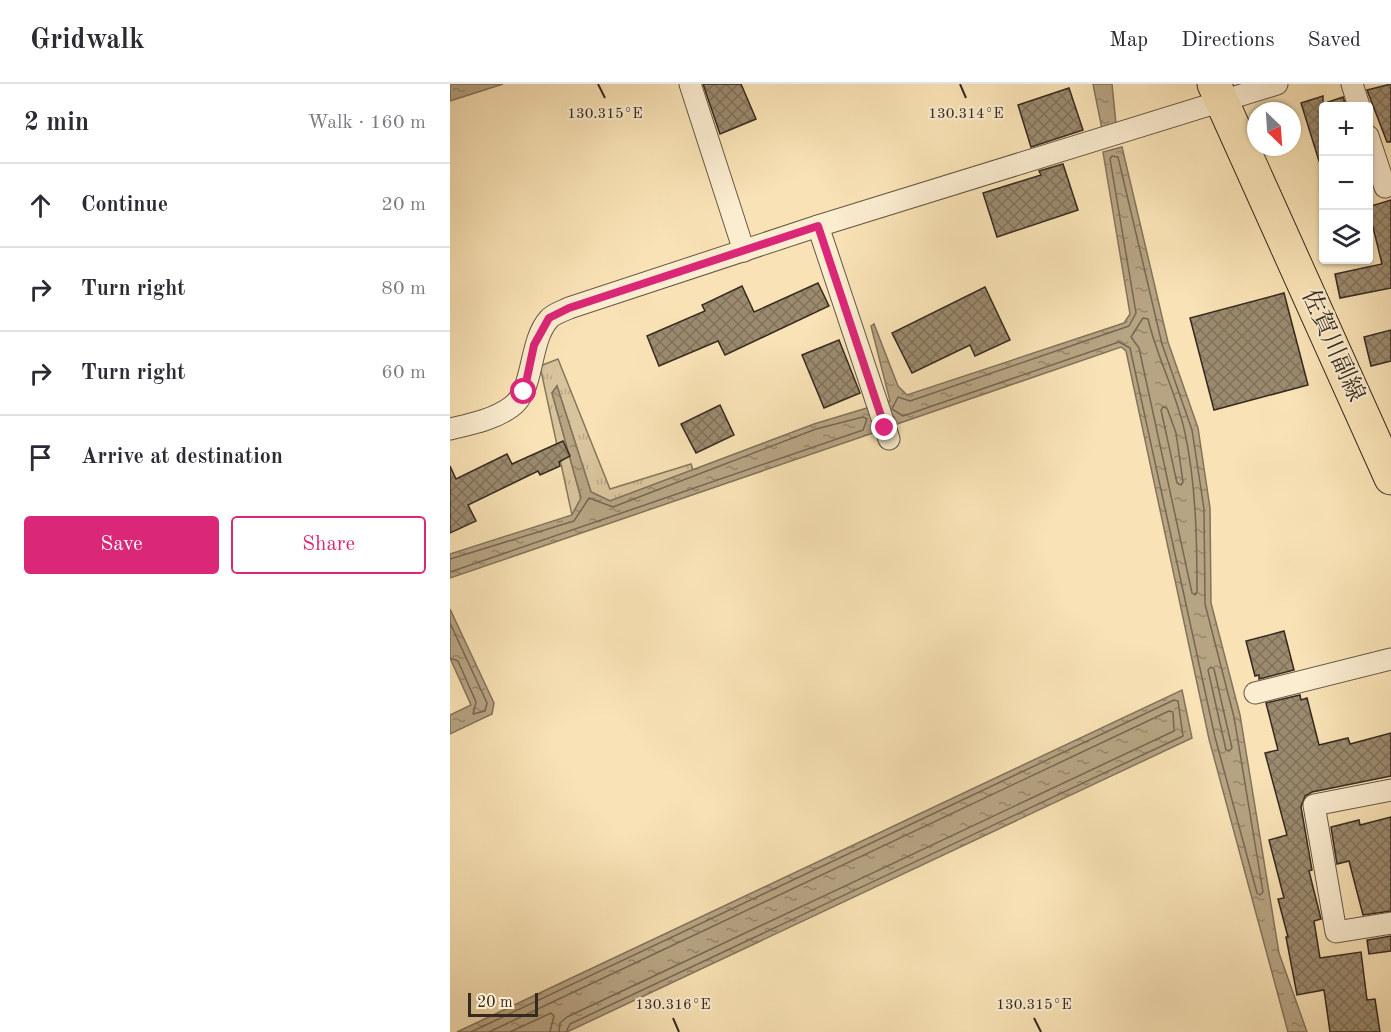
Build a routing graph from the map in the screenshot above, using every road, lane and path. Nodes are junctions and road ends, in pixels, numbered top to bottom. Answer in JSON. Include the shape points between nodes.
{"nodes":[{"id":1,"x":690,"y":84,"type":"edge"},
{"id":2,"x":1277,"y":84,"type":"edge"},
{"id":3,"x":1352,"y":84,"type":"edge"},
{"id":4,"x":1218,"y":92,"type":"edge"},
{"id":5,"x":1358,"y":102,"type":"edge"},
{"id":6,"x":1373,"y":151,"type":"edge"},
{"id":7,"x":1391,"y":185,"type":"edge"},
{"id":8,"x":818,"y":226,"type":"junction"},
{"id":9,"x":744,"y":251,"type":"junction"},
{"id":10,"x":450,"y":429,"type":"edge"},
{"id":11,"x":887,"y":434,"type":"dead end"},
{"id":12,"x":1391,"y":478,"type":"edge"},
{"id":13,"x":1391,"y":659,"type":"edge"},
{"id":14,"x":1255,"y":693,"type":"dead end"},
{"id":15,"x":1391,"y":790,"type":"edge"},
{"id":16,"x":1391,"y":923,"type":"edge"}],
"edges":[{"from":1,"to":9,"type":"street"},
{"from":2,"to":4,"type":"street"},
{"from":3,"to":5,"type":"street"},
{"from":4,"to":8,"type":"street"},
{"from":4,"to":12,"type":"main road","name":"佐賀川副線"},
{"from":6,"to":7,"type":"street","via":[[1385,187]]},
{"from":8,"to":9,"type":"street"},
{"from":8,"to":11,"type":"street"},
{"from":9,"to":10,"type":"street","via":[[549,318],[534,345],[524,392],[513,406],[485,420]]},
{"from":13,"to":14,"type":"street"},
{"from":15,"to":16,"type":"street","via":[[1314,805],[1336,932]]}]}
